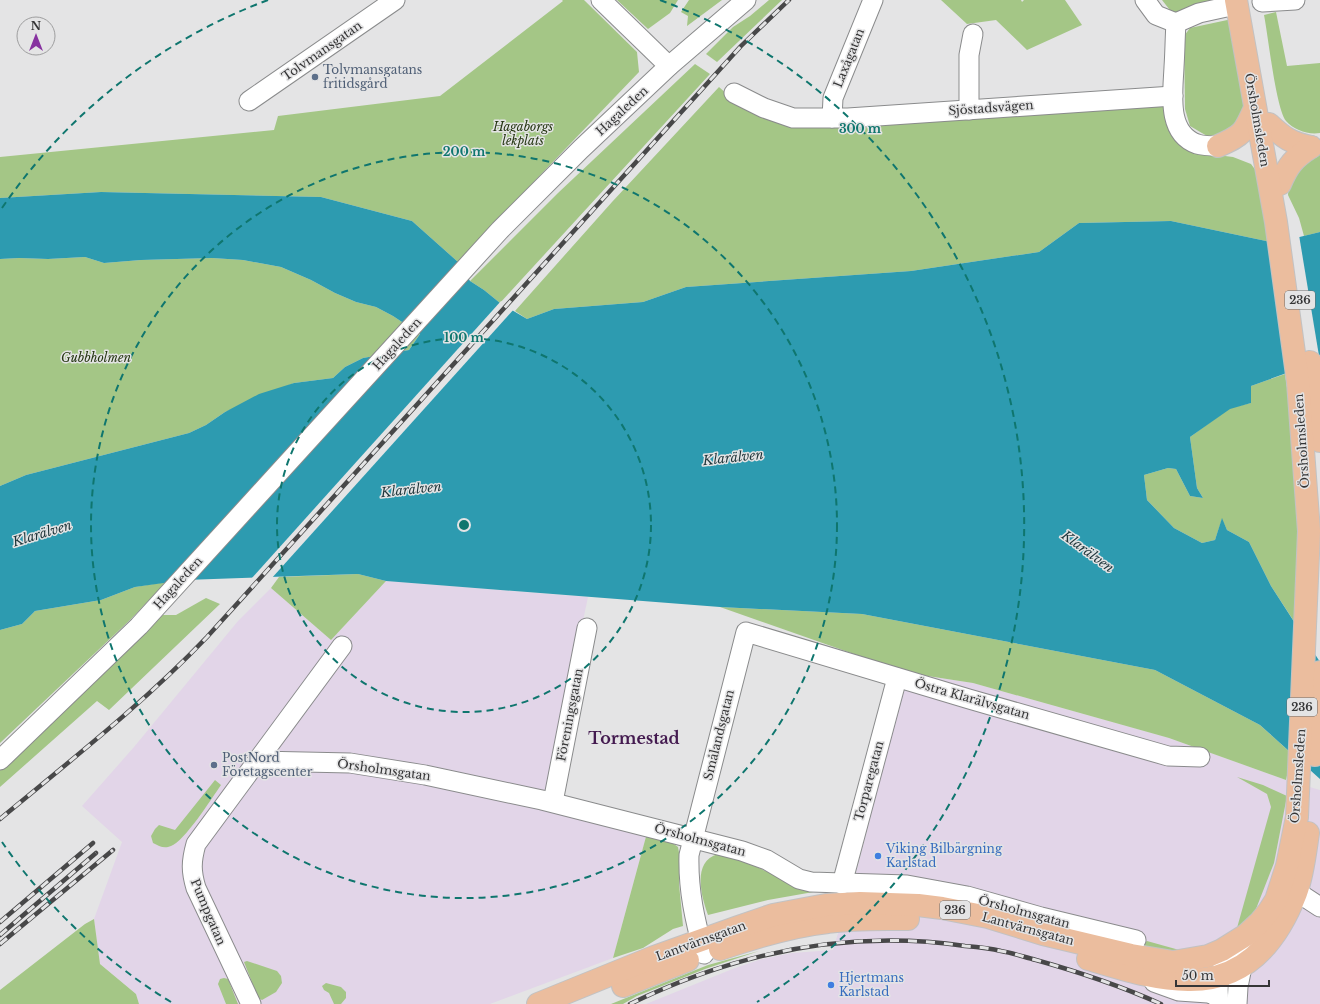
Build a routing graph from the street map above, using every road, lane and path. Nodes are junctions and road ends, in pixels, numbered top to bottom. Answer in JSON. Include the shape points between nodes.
{"nodes":[{"id":1,"x":395,"y":0,"type":"edge"},
{"id":2,"x":601,"y":0,"type":"edge"},
{"id":3,"x":746,"y":0,"type":"edge"},
{"id":4,"x":873,"y":0,"type":"edge"},
{"id":5,"x":1145,"y":0,"type":"edge"},
{"id":6,"x":1295,"y":0,"type":"edge"},
{"id":7,"x":1244,"y":2,"type":"edge"},
{"id":8,"x":1176,"y":24,"type":"junction"},
{"id":9,"x":972,"y":34,"type":"dead end"},
{"id":10,"x":669,"y":66,"type":"junction"},
{"id":11,"x":734,"y":93,"type":"dead end"},
{"id":12,"x":1172,"y":96,"type":"junction"},
{"id":13,"x":248,"y":101,"type":"dead end"},
{"id":14,"x":969,"y":110,"type":"junction"},
{"id":15,"x":1262,"y":116,"type":"junction"},
{"id":16,"x":832,"y":118,"type":"junction"},
{"id":17,"x":1218,"y":146,"type":"junction"},
{"id":18,"x":1316,"y":147,"type":"edge"},
{"id":19,"x":1265,"y":165,"type":"junction"},
{"id":20,"x":1280,"y":184,"type":"junction"},
{"id":21,"x":1281,"y":221,"type":"junction"},
{"id":22,"x":1306,"y":382,"type":"junction"},
{"id":23,"x":1320,"y":441,"type":"edge"},
{"id":24,"x":1314,"y":530,"type":"edge"},
{"id":25,"x":1314,"y":553,"type":"edge"},
{"id":26,"x":587,"y":628,"type":"dead end"},
{"id":27,"x":746,"y":632,"type":"joint"},
{"id":28,"x":342,"y":646,"type":"dead end"},
{"id":29,"x":1320,"y":672,"type":"edge"},
{"id":30,"x":897,"y":678,"type":"junction"},
{"id":31,"x":60,"y":700,"type":"junction"},
{"id":32,"x":0,"y":751,"type":"edge"},
{"id":33,"x":1200,"y":757,"type":"dead end"},
{"id":34,"x":0,"y":760,"type":"edge"},
{"id":35,"x":258,"y":761,"type":"junction"},
{"id":36,"x":553,"y":802,"type":"junction"},
{"id":37,"x":1304,"y":818,"type":"junction"},
{"id":38,"x":693,"y":838,"type":"junction"},
{"id":39,"x":842,"y":884,"type":"junction"},
{"id":40,"x":1289,"y":888,"type":"junction"},
{"id":41,"x":1320,"y":907,"type":"edge"},
{"id":42,"x":1260,"y":922,"type":"junction"},
{"id":43,"x":1136,"y":940,"type":"dead end"},
{"id":44,"x":702,"y":947,"type":"junction"},
{"id":45,"x":1242,"y":967,"type":"junction"},
{"id":46,"x":1219,"y":992,"type":"edge"},
{"id":47,"x":251,"y":1004,"type":"edge"},
{"id":48,"x":538,"y":1004,"type":"edge"},
{"id":49,"x":579,"y":1004,"type":"edge"},
{"id":50,"x":1237,"y":1004,"type":"edge"}],
"edges":[{"from":1,"to":13,"type":"street","name":"Tolvmansgatan"},
{"from":2,"to":10,"type":"street"},
{"from":3,"to":10,"type":"street","name":"Hagaleden"},
{"from":4,"to":16,"type":"street","name":"Laxågatan","via":[[833,98]]},
{"from":5,"to":8,"type":"street","via":[[1156,15]]},
{"from":6,"to":7,"type":"street"},
{"from":7,"to":8,"type":"street","via":[[1199,13]]},
{"from":7,"to":15,"type":"main road","name":"Örsholmsleden","number":"236"},
{"from":8,"to":12,"type":"street"},
{"from":9,"to":14,"type":"street","via":[[969,55]]},
{"from":10,"to":31,"type":"street","name":"Hagaleden","via":[[500,230],[139,626]]},
{"from":11,"to":16,"type":"street","name":"Sjöstadsvägen","via":[[764,108],[793,118]]},
{"from":12,"to":14,"type":"street","name":"Sjöstadsvägen"},
{"from":12,"to":17,"type":"street","via":[[1177,124],[1182,133],[1197,144]]},
{"from":14,"to":16,"type":"street","name":"Sjöstadsvägen"},
{"from":15,"to":17,"type":"main road","via":[[1235,138]]},
{"from":15,"to":18,"type":"main road","via":[[1278,133],[1295,144]]},
{"from":15,"to":19,"type":"main road","name":"Örsholmsleden","number":"236"},
{"from":15,"to":20,"type":"main road","name":"Örsholmsleden","number":"236"},
{"from":17,"to":19,"type":"main road","via":[[1237,149]]},
{"from":18,"to":20,"type":"main road","via":[[1291,162]]},
{"from":19,"to":21,"type":"main road","name":"Örsholmsleden","number":"236"},
{"from":20,"to":21,"type":"main road","name":"Örsholmsleden","number":"236"},
{"from":21,"to":22,"type":"main road","name":"Örsholmsleden","number":"236"},
{"from":22,"to":23,"type":"main road","name":"Örsholmsleden","number":"236"},
{"from":22,"to":24,"type":"main road","name":"Örsholmsleden","number":"236"},
{"from":24,"to":25,"type":"main road","name":"Örsholmsleden","number":"236"},
{"from":25,"to":37,"type":"main road","name":"Örsholmsleden","number":"236","via":[[1307,598]]},
{"from":26,"to":36,"type":"street","name":"Föreningsgatan"},
{"from":27,"to":30,"type":"street","name":"Östra Klarälvsgatan"},
{"from":27,"to":38,"type":"street","name":"Smålandsgatan"},
{"from":28,"to":35,"type":"street","name":"Pumpgatan"},
{"from":29,"to":37,"type":"main road","name":"Örsholmsleden","number":"236"},
{"from":30,"to":33,"type":"street","name":"Östra Klarälvsgatan","via":[[1168,756]]},
{"from":30,"to":39,"type":"street","name":"Torparegatan"},
{"from":31,"to":32,"type":"street","name":"Hagaleden"},
{"from":31,"to":34,"type":"street","name":"Hagaleden"},
{"from":35,"to":36,"type":"street","name":"Örsholmsgatan","via":[[350,763],[425,775]]},
{"from":35,"to":47,"type":"street","name":"Pumpgatan","via":[[196,844],[192,860],[196,888]]},
{"from":36,"to":38,"type":"street","name":"Örsholmsgatan"},
{"from":37,"to":40,"type":"main road","name":"Örsholmsleden","number":"236","via":[[1302,871]]},
{"from":38,"to":39,"type":"street","name":"Örsholmsgatan","via":[[767,860],[799,879]]},
{"from":38,"to":44,"type":"street","name":"Smålandsgatan","via":[[689,856],[690,894]]},
{"from":39,"to":43,"type":"street","name":"Örsholmsgatan","via":[[907,885],[967,896]]},
{"from":40,"to":41,"type":"street"},
{"from":40,"to":42,"type":"main road","name":"Lantvärnsgatan","number":"236","via":[[1276,900]]},
{"from":40,"to":45,"type":"main road","name":"Lantvärnsgatan","number":"236","via":[[1279,928],[1267,946]]},
{"from":42,"to":44,"type":"main road","name":"Lantvärnsgatan","number":"236","via":[[1246,935],[1222,950],[1208,956],[1174,962],[1088,945],[988,917],[942,908],[860,903],[826,905],[773,915]]},
{"from":42,"to":46,"type":"street","name":"Lantvärnsgatan","via":[[1256,936],[1223,965]]},
{"from":44,"to":46,"type":"main road","name":"Lantvärnsgatan","number":"236","via":[[828,921],[942,921],[986,929],[1127,971],[1188,980]]},
{"from":44,"to":48,"type":"main road","name":"Lantvärnsgatan","number":"236"},
{"from":44,"to":49,"type":"main road","name":"Lantvärnsgatan","number":"236"},
{"from":45,"to":46,"type":"main road","name":"Lantvärnsgatan","number":"236"},
{"from":45,"to":50,"type":"street"}]}
